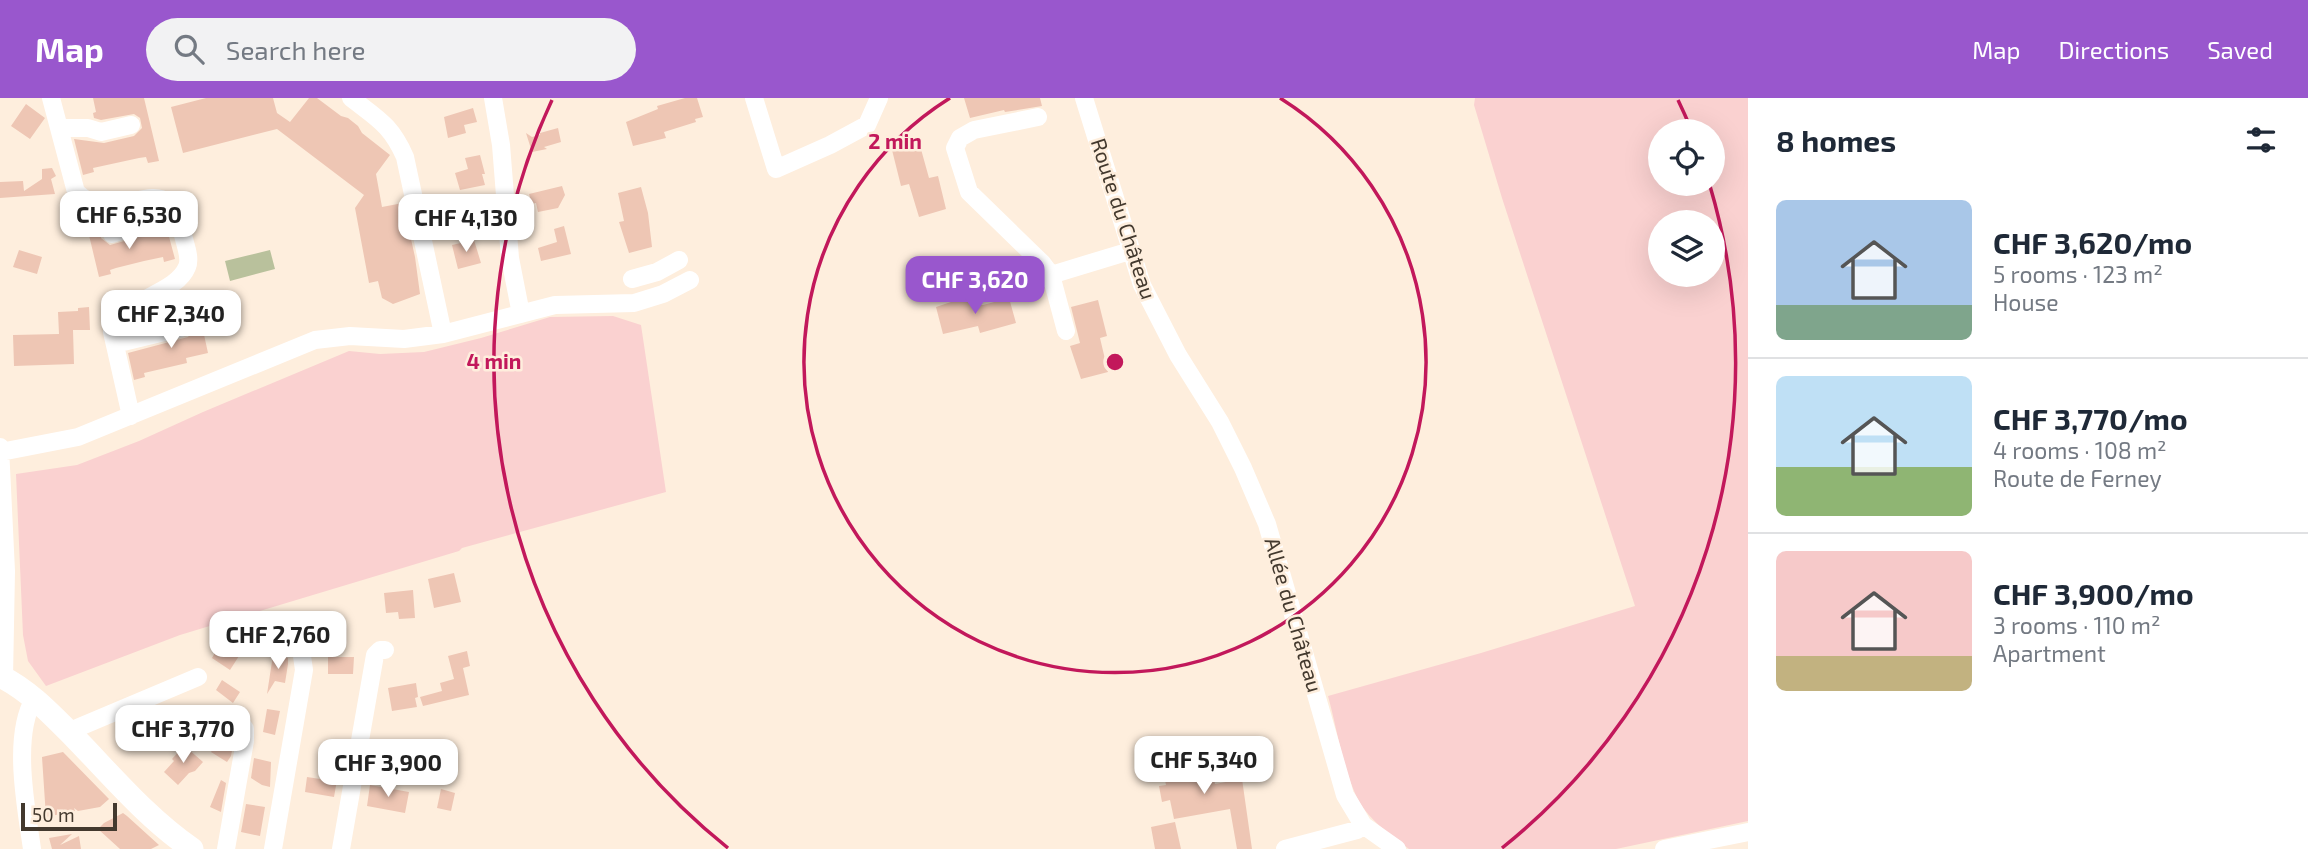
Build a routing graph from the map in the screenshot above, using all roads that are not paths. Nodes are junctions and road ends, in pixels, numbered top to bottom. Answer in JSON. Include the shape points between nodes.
{"nodes":[{"id":1,"x":51,"y":98,"type":"edge"},
{"id":2,"x":351,"y":98,"type":"edge"},
{"id":3,"x":493,"y":98,"type":"edge"},
{"id":4,"x":754,"y":98,"type":"edge"},
{"id":5,"x":879,"y":98,"type":"edge"},
{"id":6,"x":1084,"y":98,"type":"edge"},
{"id":7,"x":1038,"y":117,"type":"dead end"},
{"id":8,"x":131,"y":125,"type":"dead end"},
{"id":9,"x":59,"y":128,"type":"junction"},
{"id":10,"x":177,"y":214,"type":"junction"},
{"id":11,"x":112,"y":233,"type":"dead end"},
{"id":12,"x":1130,"y":251,"type":"junction"},
{"id":13,"x":679,"y":260,"type":"dead end"},
{"id":14,"x":1051,"y":275,"type":"junction"},
{"id":15,"x":632,"y":279,"type":"dead end"},
{"id":16,"x":690,"y":280,"type":"dead end"},
{"id":17,"x":980,"y":294,"type":"dead end"},
{"id":18,"x":521,"y":314,"type":"junction"},
{"id":19,"x":181,"y":328,"type":"dead end"},
{"id":20,"x":1066,"y":331,"type":"dead end"},
{"id":21,"x":443,"y":334,"type":"junction"},
{"id":22,"x":115,"y":344,"type":"junction"},
{"id":23,"x":1189,"y":374,"type":"joint"},
{"id":24,"x":131,"y":416,"type":"junction"},
{"id":25,"x":1,"y":450,"type":"edge"},
{"id":26,"x":385,"y":650,"type":"dead end"},
{"id":27,"x":302,"y":656,"type":"dead end"},
{"id":28,"x":2,"y":677,"type":"edge"},
{"id":29,"x":198,"y":677,"type":"dead end"},
{"id":30,"x":34,"y":699,"type":"junction"},
{"id":31,"x":307,"y":700,"type":"dead end"},
{"id":32,"x":242,"y":725,"type":"dead end"},
{"id":33,"x":70,"y":733,"type":"junction"},
{"id":34,"x":137,"y":802,"type":"junction"},
{"id":35,"x":1363,"y":825,"type":"junction"},
{"id":36,"x":1748,"y":832,"type":"edge"},
{"id":37,"x":32,"y":849,"type":"edge"},
{"id":38,"x":192,"y":849,"type":"edge"},
{"id":39,"x":209,"y":849,"type":"edge"},
{"id":40,"x":226,"y":849,"type":"edge"},
{"id":41,"x":273,"y":849,"type":"edge"},
{"id":42,"x":282,"y":849,"type":"edge"},
{"id":43,"x":341,"y":849,"type":"edge"},
{"id":44,"x":1285,"y":849,"type":"edge"},
{"id":45,"x":1396,"y":849,"type":"edge"},
{"id":46,"x":1664,"y":849,"type":"edge"}],
"edges":[{"from":1,"to":9,"type":"street"},
{"from":2,"to":21,"type":"street","via":[[383,122],[405,157]]},
{"from":3,"to":18,"type":"street","via":[[510,258]]},
{"from":4,"to":5,"type":"street","via":[[776,169],[867,125]]},
{"from":6,"to":12,"type":"street","name":"Route du Château"},
{"from":7,"to":14,"type":"street","via":[[974,131],[960,138],[955,148],[970,192]]},
{"from":8,"to":9,"type":"street","via":[[101,132]]},
{"from":9,"to":10,"type":"street","via":[[76,192],[86,201],[110,206],[155,197]]},
{"from":10,"to":11,"type":"street"},
{"from":10,"to":22,"type":"street","via":[[188,265],[181,276],[114,322]]},
{"from":12,"to":14,"type":"street"},
{"from":12,"to":23,"type":"street","name":"Route du Château","via":[[1154,311]]},
{"from":13,"to":15,"type":"street"},
{"from":14,"to":17,"type":"street"},
{"from":14,"to":20,"type":"street"},
{"from":16,"to":18,"type":"street","via":[[634,303],[555,305]]},
{"from":18,"to":21,"type":"street"},
{"from":19,"to":22,"type":"street"},
{"from":21,"to":24,"type":"street","via":[[315,340]]},
{"from":22,"to":24,"type":"street"},
{"from":23,"to":35,"type":"street","name":"Allée du Château","via":[[1220,422],[1267,524],[1334,763],[1345,795]]},
{"from":24,"to":25,"type":"street","via":[[78,437]]},
{"from":25,"to":28,"type":"street","via":[[6,571]]},
{"from":26,"to":43,"type":"street","via":[[375,655]]},
{"from":27,"to":41,"type":"street","via":[[304,670]]},
{"from":28,"to":30,"type":"main road"},
{"from":29,"to":33,"type":"street"},
{"from":30,"to":33,"type":"main road"},
{"from":30,"to":37,"type":"street","via":[[22,732]]},
{"from":31,"to":42,"type":"street"},
{"from":32,"to":40,"type":"street","via":[[245,741]]},
{"from":33,"to":34,"type":"main road"},
{"from":34,"to":38,"type":"main road"},
{"from":34,"to":39,"type":"main road"},
{"from":35,"to":44,"type":"street"},
{"from":35,"to":45,"type":"street","name":"Allée du Château"},
{"from":36,"to":46,"type":"street"}]}
